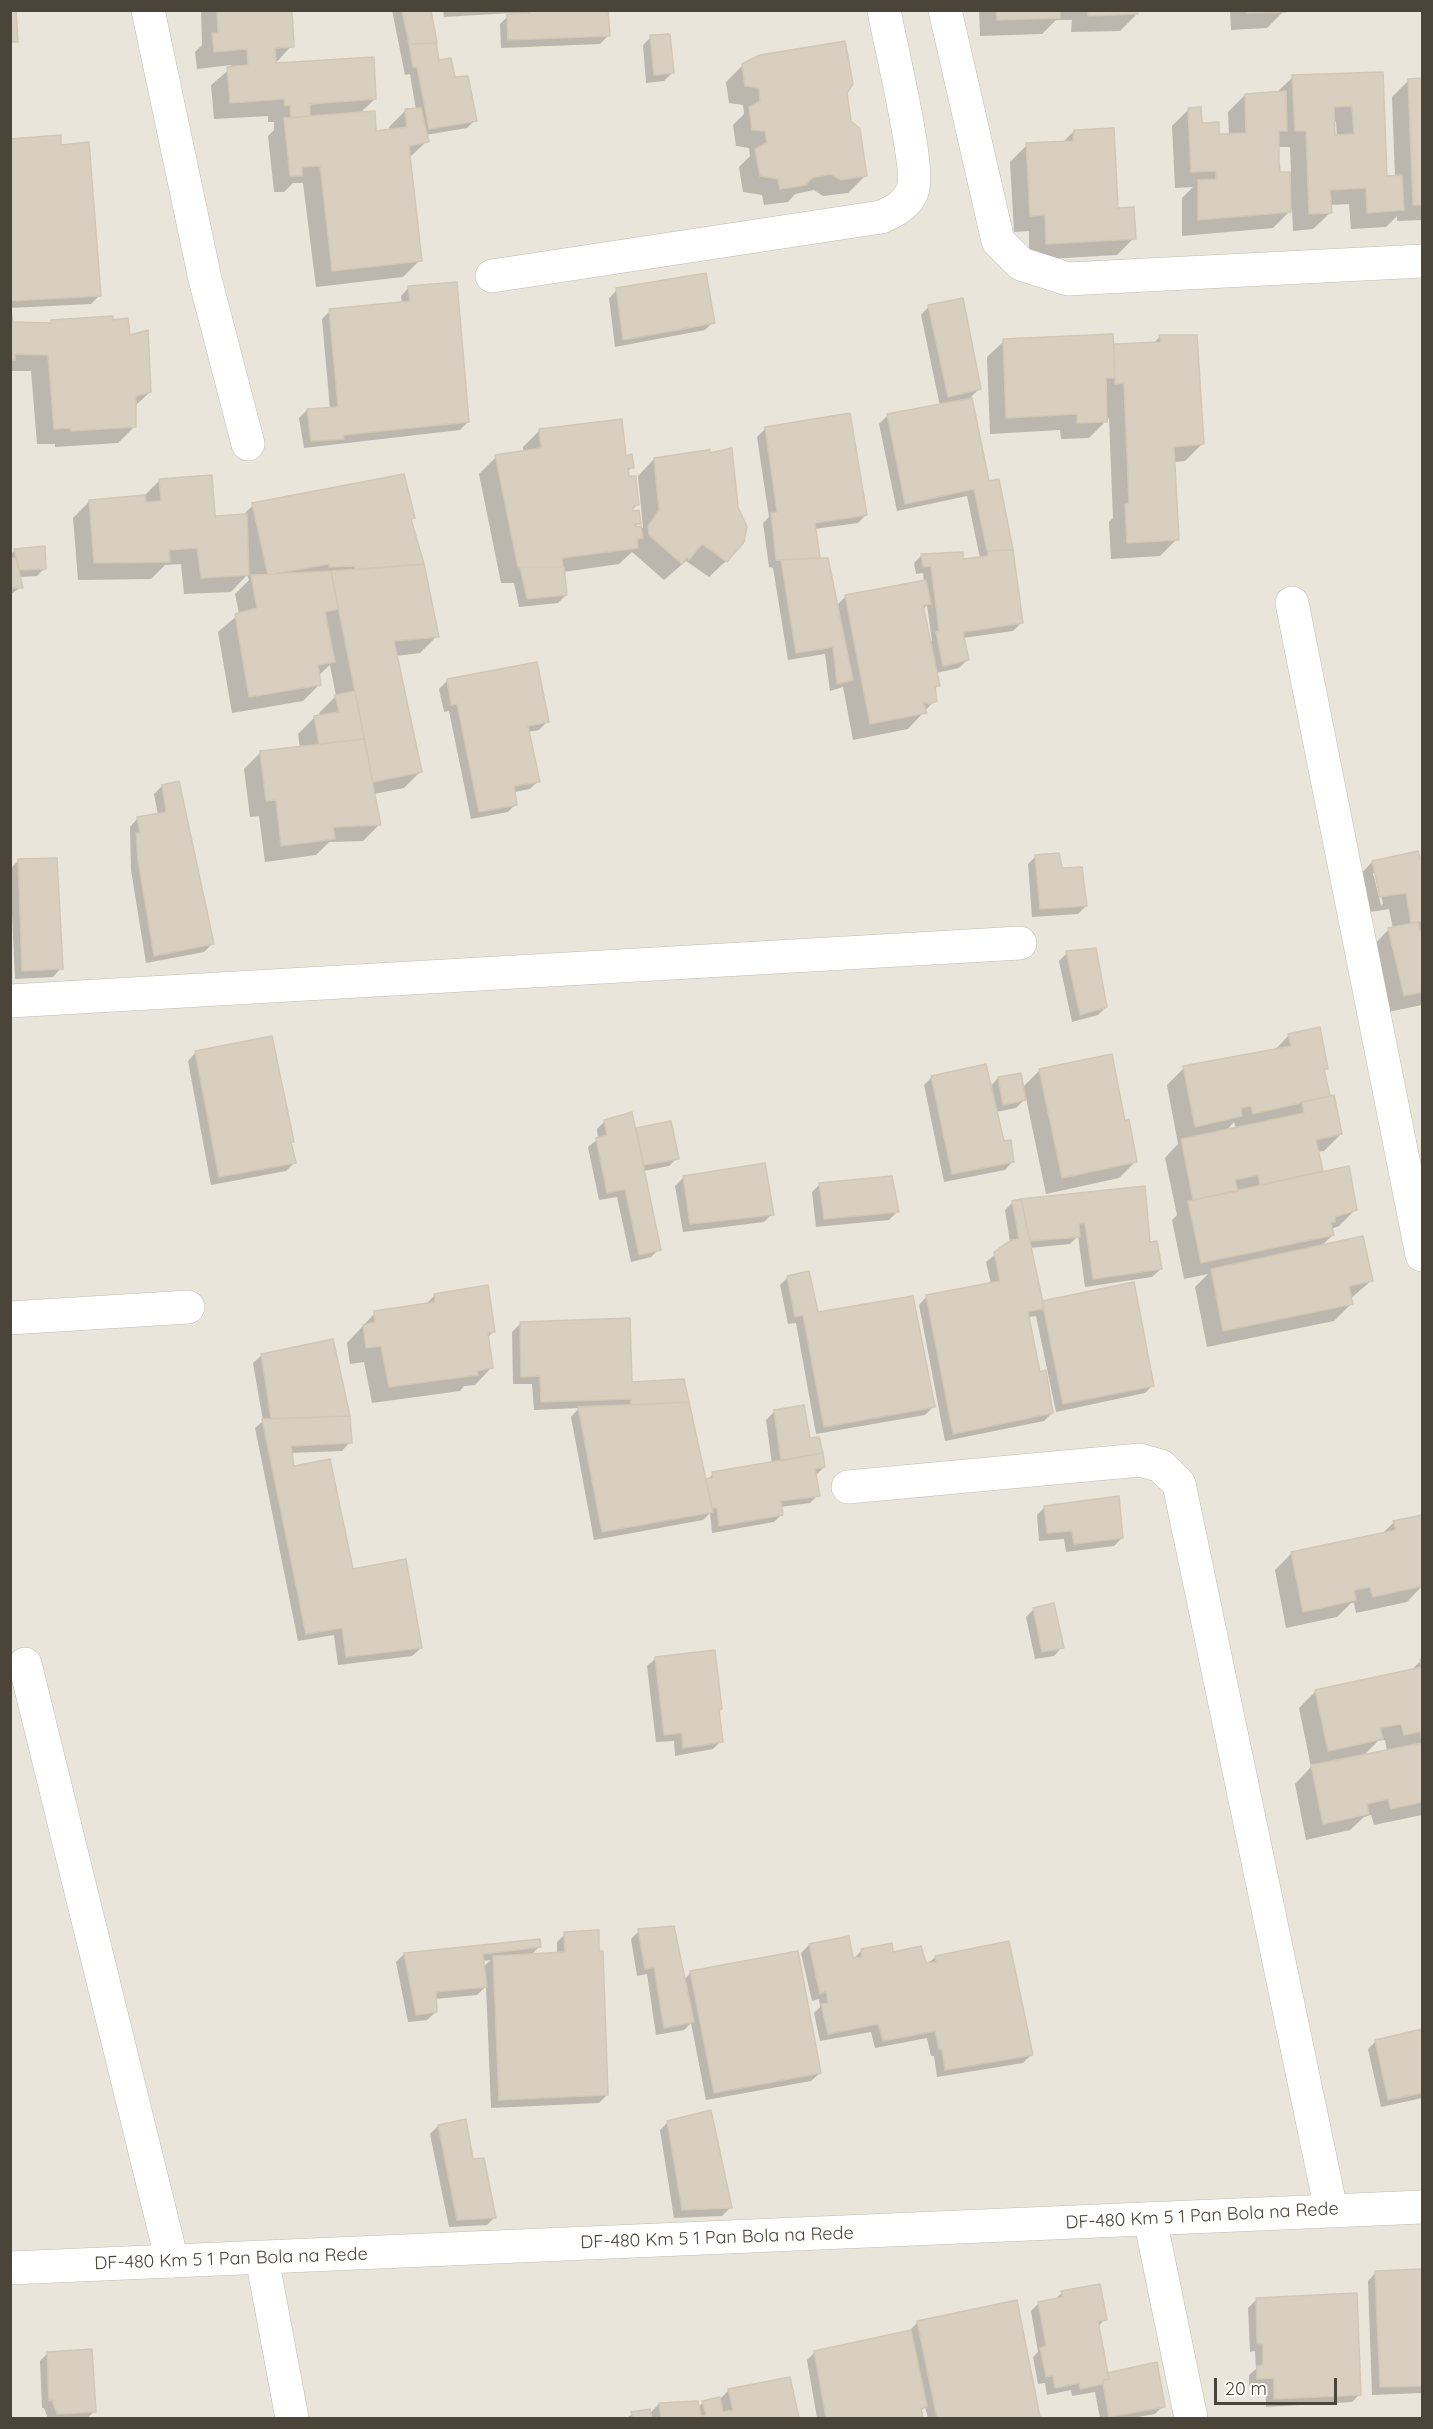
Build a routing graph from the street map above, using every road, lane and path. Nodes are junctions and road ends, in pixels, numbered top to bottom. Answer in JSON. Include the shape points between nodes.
{"nodes":[{"id":1,"x":148,"y":10,"type":"edge"},
{"id":2,"x":884,"y":10,"type":"edge"},
{"id":3,"x":945,"y":10,"type":"edge"},
{"id":4,"x":1422,"y":261,"type":"edge"},
{"id":5,"x":492,"y":276,"type":"dead end"},
{"id":6,"x":248,"y":444,"type":"dead end"},
{"id":7,"x":1292,"y":603,"type":"dead end"},
{"id":8,"x":1020,"y":944,"type":"dead end"},
{"id":9,"x":10,"y":1001,"type":"edge"},
{"id":10,"x":1422,"y":1255,"type":"edge"},
{"id":11,"x":188,"y":1307,"type":"dead end"},
{"id":12,"x":10,"y":1318,"type":"edge"},
{"id":13,"x":848,"y":1486,"type":"dead end"},
{"id":14,"x":25,"y":1664,"type":"dead end"},
{"id":15,"x":1422,"y":2207,"type":"edge"},
{"id":16,"x":1331,"y":2210,"type":"junction"},
{"id":17,"x":1150,"y":2219,"type":"junction"},
{"id":18,"x":262,"y":2258,"type":"junction"},
{"id":19,"x":172,"y":2261,"type":"junction"},
{"id":20,"x":10,"y":2268,"type":"edge"},
{"id":21,"x":292,"y":2418,"type":"edge"},
{"id":22,"x":1191,"y":2418,"type":"edge"}],
"edges":[{"from":1,"to":6,"type":"street","via":[[205,279]]},
{"from":2,"to":5,"type":"street","via":[[912,156],[913,189],[900,209],[881,217]]},
{"from":3,"to":4,"type":"street","via":[[998,241],[1021,264],[1068,279]]},
{"from":7,"to":10,"type":"street"},
{"from":8,"to":9,"type":"street"},
{"from":11,"to":12,"type":"street"},
{"from":13,"to":16,"type":"street","via":[[1140,1460],[1161,1466],[1179,1484]]},
{"from":14,"to":19,"type":"street"},
{"from":15,"to":16,"type":"street","name":"DF-480 Km 5 1 Pan Bola na Rede"},
{"from":16,"to":17,"type":"street","name":"DF-480 Km 5 1 Pan Bola na Rede"},
{"from":17,"to":18,"type":"street","name":"DF-480 Km 5 1 Pan Bola na Rede"},
{"from":17,"to":22,"type":"street"},
{"from":18,"to":19,"type":"street","name":"DF-480 Km 5 1 Pan Bola na Rede"},
{"from":18,"to":21,"type":"street"},
{"from":19,"to":20,"type":"street","name":"DF-480 Km 5 1 Pan Bola na Rede"}]}
